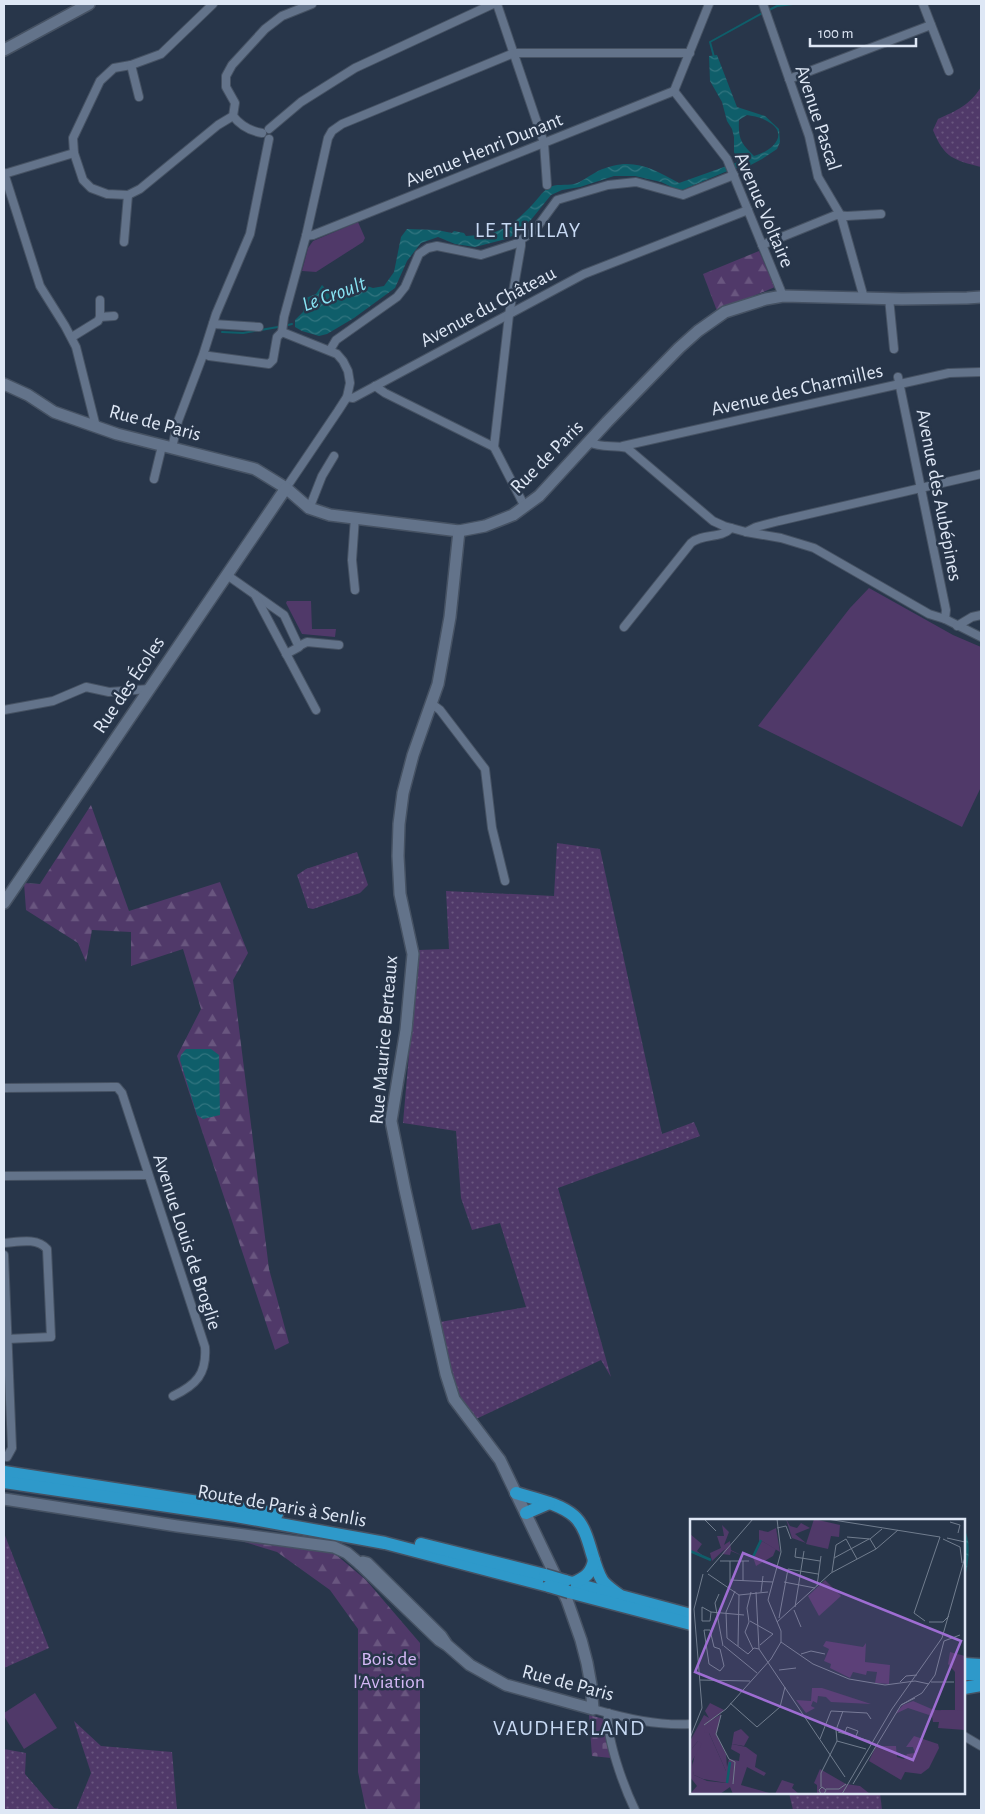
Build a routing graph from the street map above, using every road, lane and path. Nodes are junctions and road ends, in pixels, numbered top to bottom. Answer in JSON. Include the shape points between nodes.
{"nodes":[{"id":1,"x":75,"y":4,"type":"edge"},
{"id":2,"x":89,"y":4,"type":"edge"},
{"id":3,"x":213,"y":4,"type":"edge"},
{"id":4,"x":312,"y":4,"type":"edge"},
{"id":5,"x":493,"y":4,"type":"edge"},
{"id":6,"x":497,"y":4,"type":"edge"},
{"id":7,"x":709,"y":4,"type":"edge"},
{"id":8,"x":923,"y":4,"type":"edge"},
{"id":9,"x":765,"y":9,"type":"edge"},
{"id":10,"x":931,"y":25,"type":"junction"},
{"id":11,"x":4,"y":42,"type":"edge"},
{"id":12,"x":4,"y":50,"type":"edge"},
{"id":13,"x":514,"y":53,"type":"junction"},
{"id":14,"x":690,"y":53,"type":"junction"},
{"id":15,"x":132,"y":65,"type":"junction"},
{"id":16,"x":949,"y":71,"type":"dead end"},
{"id":17,"x":789,"y":79,"type":"junction"},
{"id":18,"x":674,"y":91,"type":"junction"},
{"id":19,"x":139,"y":97,"type":"dead end"},
{"id":20,"x":233,"y":116,"type":"junction"},
{"id":21,"x":265,"y":131,"type":"junction"},
{"id":22,"x":544,"y":143,"type":"junction"},
{"id":23,"x":74,"y":153,"type":"junction"},
{"id":24,"x":732,"y":170,"type":"junction"},
{"id":25,"x":4,"y":174,"type":"edge"},
{"id":26,"x":547,"y":185,"type":"dead end"},
{"id":27,"x":128,"y":195,"type":"junction"},
{"id":28,"x":748,"y":210,"type":"junction"},
{"id":29,"x":881,"y":214,"type":"dead end"},
{"id":30,"x":841,"y":216,"type":"junction"},
{"id":31,"x":306,"y":236,"type":"junction"},
{"id":32,"x":520,"y":241,"type":"junction"},
{"id":33,"x":124,"y":242,"type":"dead end"},
{"id":34,"x":762,"y":245,"type":"junction"},
{"id":35,"x":783,"y":296,"type":"junction"},
{"id":36,"x":981,"y":297,"type":"edge"},
{"id":37,"x":864,"y":298,"type":"junction"},
{"id":38,"x":889,"y":298,"type":"junction"},
{"id":39,"x":100,"y":300,"type":"dead end"},
{"id":40,"x":509,"y":315,"type":"junction"},
{"id":41,"x":114,"y":316,"type":"dead end"},
{"id":42,"x":100,"y":317,"type":"junction"},
{"id":43,"x":213,"y":324,"type":"junction"},
{"id":44,"x":259,"y":327,"type":"dead end"},
{"id":45,"x":282,"y":332,"type":"junction"},
{"id":46,"x":72,"y":337,"type":"junction"},
{"id":47,"x":894,"y":349,"type":"dead end"},
{"id":48,"x":330,"y":350,"type":"junction"},
{"id":49,"x":209,"y":356,"type":"dead end"},
{"id":50,"x":981,"y":372,"type":"edge"},
{"id":51,"x":899,"y":380,"type":"junction"},
{"id":52,"x":4,"y":384,"type":"edge"},
{"id":53,"x":375,"y":386,"type":"junction"},
{"id":54,"x":347,"y":397,"type":"junction"},
{"id":55,"x":96,"y":427,"type":"junction"},
{"id":56,"x":589,"y":442,"type":"junction"},
{"id":57,"x":621,"y":446,"type":"junction"},
{"id":58,"x":167,"y":447,"type":"junction"},
{"id":59,"x":494,"y":448,"type":"junction"},
{"id":60,"x":334,"y":456,"type":"dead end"},
{"id":61,"x":981,"y":474,"type":"edge"},
{"id":62,"x":154,"y":479,"type":"dead end"},
{"id":63,"x":921,"y":487,"type":"junction"},
{"id":64,"x":286,"y":488,"type":"junction"},
{"id":65,"x":525,"y":507,"type":"junction"},
{"id":66,"x":309,"y":509,"type":"junction"},
{"id":67,"x":354,"y":517,"type":"junction"},
{"id":68,"x":732,"y":528,"type":"junction"},
{"id":69,"x":459,"y":531,"type":"junction"},
{"id":70,"x":746,"y":532,"type":"junction"},
{"id":71,"x":227,"y":575,"type":"junction"},
{"id":72,"x":356,"y":590,"type":"dead end"},
{"id":73,"x":255,"y":595,"type":"junction"},
{"id":74,"x":981,"y":615,"type":"edge"},
{"id":75,"x":945,"y":620,"type":"junction"},
{"id":76,"x":957,"y":626,"type":"junction"},
{"id":77,"x":624,"y":627,"type":"dead end"},
{"id":78,"x":981,"y":637,"type":"edge"},
{"id":79,"x":339,"y":645,"type":"dead end"},
{"id":80,"x":299,"y":646,"type":"junction"},
{"id":81,"x":286,"y":654,"type":"junction"},
{"id":82,"x":149,"y":689,"type":"junction"},
{"id":83,"x":432,"y":704,"type":"junction"},
{"id":84,"x":4,"y":710,"type":"edge"},
{"id":85,"x":316,"y":710,"type":"dead end"},
{"id":86,"x":505,"y":881,"type":"dead end"},
{"id":87,"x":4,"y":903,"type":"edge"},
{"id":88,"x":4,"y":1088,"type":"edge"},
{"id":89,"x":148,"y":1175,"type":"junction"},
{"id":90,"x":4,"y":1176,"type":"edge"},
{"id":91,"x":4,"y":1243,"type":"edge"},
{"id":92,"x":4,"y":1255,"type":"edge"},
{"id":93,"x":7,"y":1339,"type":"junction"},
{"id":94,"x":173,"y":1396,"type":"dead end"},
{"id":95,"x":6,"y":1457,"type":"edge"},
{"id":96,"x":4,"y":1472,"type":"edge"},
{"id":97,"x":4,"y":1482,"type":"edge"},
{"id":98,"x":516,"y":1493,"type":"junction"},
{"id":99,"x":4,"y":1499,"type":"edge"},
{"id":100,"x":549,"y":1503,"type":"junction"},
{"id":101,"x":526,"y":1514,"type":"junction"},
{"id":102,"x":594,"y":1560,"type":"junction"},
{"id":103,"x":547,"y":1581,"type":"junction"},
{"id":104,"x":569,"y":1589,"type":"junction"},
{"id":105,"x":619,"y":1595,"type":"junction"},
{"id":106,"x":690,"y":1615,"type":"edge"},
{"id":107,"x":690,"y":1624,"type":"edge"},
{"id":108,"x":981,"y":1657,"type":"edge"},
{"id":109,"x":965,"y":1658,"type":"edge"},
{"id":110,"x":965,"y":1664,"type":"edge"},
{"id":111,"x":981,"y":1665,"type":"edge"},
{"id":112,"x":965,"y":1674,"type":"edge"},
{"id":113,"x":981,"y":1674,"type":"edge"},
{"id":114,"x":981,"y":1685,"type":"edge"},
{"id":115,"x":965,"y":1688,"type":"edge"},
{"id":116,"x":593,"y":1709,"type":"junction"},
{"id":117,"x":608,"y":1713,"type":"junction"},
{"id":118,"x":690,"y":1724,"type":"edge"},
{"id":119,"x":965,"y":1737,"type":"edge"},
{"id":120,"x":981,"y":1746,"type":"edge"},
{"id":121,"x":635,"y":1810,"type":"edge"}],
"edges":[{"from":1,"to":11,"type":"street"},
{"from":2,"to":12,"type":"street"},
{"from":3,"to":15,"type":"street","via":[[161,54]]},
{"from":4,"to":20,"type":"street","via":[[282,16],[265,29],[232,65],[226,76],[226,87],[235,103]]},
{"from":5,"to":21,"type":"street","via":[[355,68],[301,102]]},
{"from":6,"to":13,"type":"street"},
{"from":7,"to":14,"type":"street"},
{"from":8,"to":10,"type":"street"},
{"from":9,"to":17,"type":"street","name":"Avenue Pascal"},
{"from":10,"to":16,"type":"street"},
{"from":10,"to":17,"type":"street"},
{"from":13,"to":14,"type":"street"},
{"from":13,"to":22,"type":"street"},
{"from":13,"to":31,"type":"street","via":[[332,131]]},
{"from":14,"to":18,"type":"street"},
{"from":15,"to":19,"type":"street"},
{"from":15,"to":23,"type":"street","via":[[114,68],[100,81],[73,138]]},
{"from":17,"to":30,"type":"street","name":"Avenue Pascal","via":[[811,144],[818,177]]},
{"from":18,"to":22,"type":"street","name":"Avenue Henri Dunant"},
{"from":18,"to":24,"type":"street","name":"Avenue Voltaire"},
{"from":20,"to":21,"type":"street","via":[[254,131]]},
{"from":20,"to":27,"type":"street"},
{"from":21,"to":43,"type":"street","via":[[264,138],[269,139],[250,234]]},
{"from":22,"to":26,"type":"street"},
{"from":22,"to":31,"type":"street","name":"Avenue Henri Dunant"},
{"from":23,"to":25,"type":"street"},
{"from":23,"to":27,"type":"street","via":[[83,180],[91,188],[107,194]]},
{"from":24,"to":28,"type":"street","name":"Avenue Voltaire"},
{"from":24,"to":32,"type":"street","via":[[683,195],[629,182],[565,196],[553,203],[535,230]]},
{"from":25,"to":46,"type":"street","via":[[40,286]]},
{"from":27,"to":33,"type":"street"},
{"from":28,"to":34,"type":"street","name":"Avenue Voltaire"},
{"from":28,"to":40,"type":"street","name":"Avenue du Château","via":[[584,274]]},
{"from":29,"to":30,"type":"street"},
{"from":30,"to":34,"type":"street","via":[[836,215]]},
{"from":30,"to":37,"type":"street","name":"Avenue Pascal"},
{"from":31,"to":45,"type":"street"},
{"from":32,"to":40,"type":"street","via":[[522,246]]},
{"from":32,"to":48,"type":"street","via":[[481,255],[437,246],[428,248],[419,254],[405,287],[397,297],[336,340]]},
{"from":34,"to":35,"type":"street","name":"Avenue Voltaire"},
{"from":35,"to":37,"type":"street","name":"Rue de Paris"},
{"from":35,"to":56,"type":"street","name":"Rue de Paris","via":[[725,312],[698,331]]},
{"from":36,"to":38,"type":"street","name":"Rue de Paris"},
{"from":37,"to":38,"type":"street","name":"Rue de Paris"},
{"from":38,"to":47,"type":"street"},
{"from":39,"to":42,"type":"street"},
{"from":40,"to":53,"type":"street","name":"Avenue du Château"},
{"from":40,"to":59,"type":"street"},
{"from":41,"to":42,"type":"street"},
{"from":42,"to":46,"type":"street","via":[[89,328]]},
{"from":43,"to":44,"type":"street"},
{"from":43,"to":58,"type":"street"},
{"from":45,"to":48,"type":"street"},
{"from":45,"to":49,"type":"street","via":[[277,337],[274,360],[269,364]]},
{"from":46,"to":55,"type":"street"},
{"from":48,"to":54,"type":"street","via":[[343,361],[348,371]]},
{"from":50,"to":51,"type":"street","name":"Avenue des Charmilles"},
{"from":51,"to":57,"type":"street","name":"Avenue des Charmilles"},
{"from":51,"to":63,"type":"street","name":"Avenue des Aubépines"},
{"from":52,"to":55,"type":"street","name":"Rue de Paris","via":[[54,412]]},
{"from":53,"to":54,"type":"street","name":"Avenue du Château","via":[[353,398]]},
{"from":53,"to":59,"type":"street"},
{"from":54,"to":64,"type":"street"},
{"from":55,"to":58,"type":"street","name":"Rue de Paris"},
{"from":56,"to":57,"type":"street","name":"Avenue des Charmilles","via":[[598,447]]},
{"from":56,"to":65,"type":"street","name":"Rue de Paris"},
{"from":57,"to":68,"type":"street","via":[[632,451],[705,515]]},
{"from":58,"to":62,"type":"street"},
{"from":58,"to":64,"type":"street","name":"Rue de Paris","via":[[255,469]]},
{"from":59,"to":65,"type":"street"},
{"from":60,"to":66,"type":"street"},
{"from":61,"to":63,"type":"street"},
{"from":63,"to":70,"type":"street"},
{"from":63,"to":75,"type":"street","name":"Avenue des Aubépines","via":[[946,610]]},
{"from":64,"to":66,"type":"street","name":"Rue de Paris"},
{"from":64,"to":71,"type":"street","name":"Rue des Écoles"},
{"from":65,"to":69,"type":"street","name":"Rue de Paris","via":[[500,522]]},
{"from":66,"to":67,"type":"street","name":"Rue de Paris"},
{"from":67,"to":69,"type":"street","name":"Rue de Paris"},
{"from":67,"to":72,"type":"street","via":[[352,560]]},
{"from":68,"to":70,"type":"street"},
{"from":68,"to":77,"type":"street","via":[[726,534],[691,543]]},
{"from":69,"to":83,"type":"street","name":"Rue Maurice Berteaux","via":[[450,617]]},
{"from":70,"to":75,"type":"street","via":[[814,548]]},
{"from":71,"to":73,"type":"street"},
{"from":71,"to":82,"type":"street","name":"Rue des Écoles"},
{"from":73,"to":80,"type":"street","via":[[284,615]]},
{"from":73,"to":81,"type":"street"},
{"from":74,"to":76,"type":"street"},
{"from":75,"to":76,"type":"street"},
{"from":76,"to":78,"type":"street"},
{"from":79,"to":80,"type":"street","via":[[307,642]]},
{"from":80,"to":81,"type":"street"},
{"from":81,"to":85,"type":"street"},
{"from":82,"to":84,"type":"street","via":[[109,692],[86,687],[53,701]]},
{"from":82,"to":87,"type":"street","name":"Rue des Écoles"},
{"from":83,"to":86,"type":"street","via":[[485,769],[492,828]]},
{"from":83,"to":98,"type":"street","name":"Rue Maurice Berteaux","via":[[402,794],[399,824],[400,894],[412,954],[406,1030],[391,1121],[454,1399],[500,1460]]},
{"from":88,"to":89,"type":"street","name":"Avenue Louis de Broglie","via":[[117,1088],[122,1093]]},
{"from":89,"to":90,"type":"street"},
{"from":89,"to":94,"type":"street","name":"Avenue Louis de Broglie","via":[[205,1347],[206,1362],[201,1374],[187,1389]]},
{"from":91,"to":93,"type":"street","via":[[37,1241],[47,1249],[51,1337]]},
{"from":92,"to":93,"type":"street"},
{"from":93,"to":95,"type":"street","via":[[12,1448]]},
{"from":96,"to":103,"type":"main road","name":"Route de Paris à Senlis","via":[[304,1519],[387,1536]]},
{"from":97,"to":103,"type":"main road","name":"Route de Paris à Senlis","via":[[226,1514],[385,1542]]},
{"from":98,"to":100,"type":"main road"},
{"from":98,"to":101,"type":"street","name":"Rue Maurice Berteaux"},
{"from":99,"to":116,"type":"street","name":"Rue de Paris","via":[[334,1547],[360,1564],[367,1563],[470,1665],[506,1685]]},
{"from":100,"to":101,"type":"main road"},
{"from":100,"to":102,"type":"main road","via":[[576,1518]]},
{"from":101,"to":104,"type":"street","name":"Rue Maurice Berteaux","via":[[546,1557]]},
{"from":102,"to":104,"type":"main road","via":[[590,1573]]},
{"from":102,"to":105,"type":"main road","via":[[602,1580]]},
{"from":103,"to":104,"type":"main road","bridge":true},
{"from":104,"to":105,"type":"main road"},
{"from":104,"to":107,"type":"main road"},
{"from":104,"to":116,"type":"street","name":"Rue Maurice Berteaux","via":[[587,1663]]},
{"from":105,"to":106,"type":"main road"},
{"from":108,"to":109,"type":"main road"},
{"from":110,"to":111,"type":"main road"},
{"from":112,"to":113,"type":"main road"},
{"from":114,"to":115,"type":"main road"},
{"from":116,"to":117,"type":"street","name":"Rue de Paris"},
{"from":117,"to":118,"type":"street","name":"Rue de Paris","via":[[654,1724]]},
{"from":117,"to":121,"type":"street","via":[[615,1757]]},
{"from":119,"to":120,"type":"street"}]}
